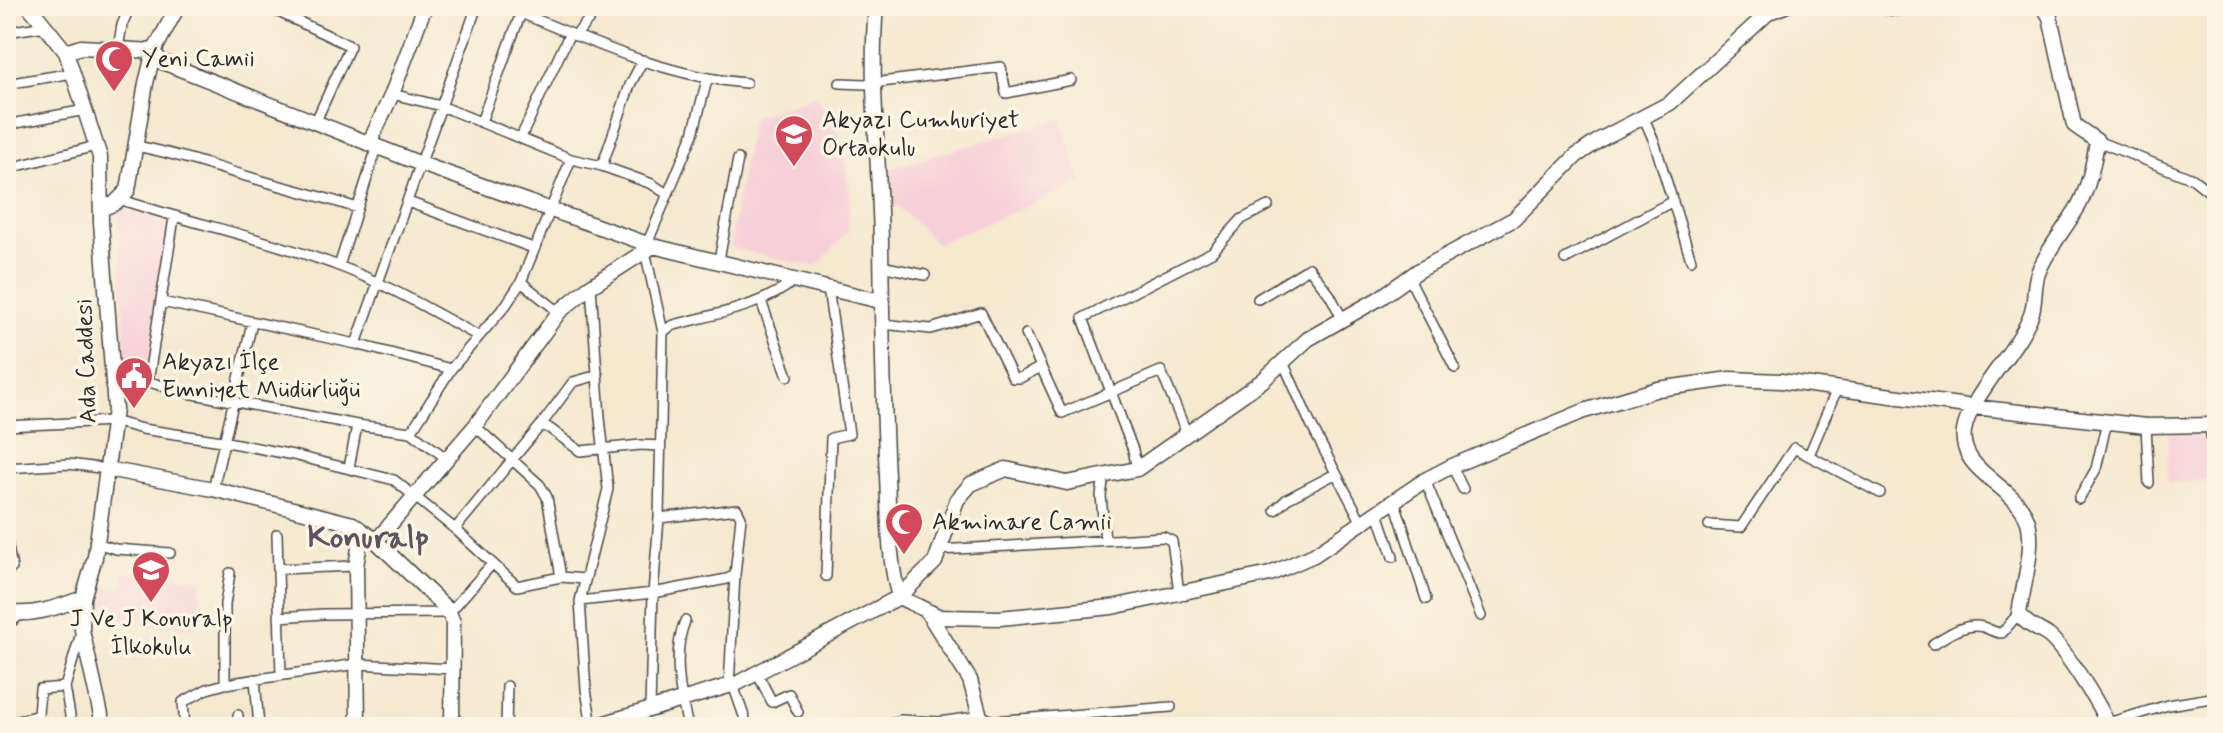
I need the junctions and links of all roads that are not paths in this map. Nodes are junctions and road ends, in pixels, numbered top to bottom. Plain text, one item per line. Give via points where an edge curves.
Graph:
1 (30, 6) edge
2 (130, 6) edge
3 (178, 6) edge
4 (266, 6) edge
5 (424, 6) edge
6 (477, 6) edge
7 (503, 6) edge
8 (595, 6) edge
9 (876, 6) edge
10 (1785, 6) edge
11 (1882, 6) edge
12 (1929, 6) edge
13 (2043, 6) edge
14 (521, 13) junction
15 (47, 26) junction
16 (6, 32) edge
17 (572, 36) junction
18 (118, 48) junction
19 (154, 51) junction
20 (66, 52) junction
21 (643, 60) junction
22 (73, 73) junction
23 (707, 80) junction
24 (1071, 80) dead end
25 (746, 83) dead end
26 (840, 83) dead end
27 (875, 83) junction
28 (6, 84) edge
29 (392, 94) junction
30 (441, 106) junction
31 (85, 110) junction
32 (1643, 116) junction
33 (481, 122) junction
34 (315, 123) junction
35 (6, 125) edge
36 (521, 137) junction
37 (2097, 141) junction
38 (96, 146) junction
39 (136, 146) junction
40 (373, 146) junction
41 (571, 159) junction
42 (738, 159) dead end
43 (421, 164) junction
44 (602, 166) junction
45 (6, 169) edge
46 (667, 194) junction
47 (2217, 198) edge
48 (119, 199) junction
49 (1673, 201) junction
50 (408, 202) junction
51 (1268, 206) dead end
52 (357, 208) junction
53 (101, 209) junction
54 (550, 211) junction
55 (174, 218) junction
56 (648, 247) junction
57 (533, 248) junction
58 (1565, 259) dead end
59 (719, 260) junction
60 (1691, 260) dead end
61 (339, 266) junction
62 (881, 266) junction
63 (925, 275) dead end
64 (1409, 278) junction
65 (796, 279) junction
66 (521, 282) junction
67 (377, 284) junction
68 (591, 286) junction
69 (828, 288) junction
70 (1258, 299) dead end
71 (761, 301) junction
72 (880, 301) junction
73 (162, 302) junction
74 (559, 312) junction
75 (1343, 320) junction
76 (252, 323) junction
77 (882, 324) junction
78 (663, 332) junction
79 (1026, 334) dead end
80 (478, 336) junction
81 (356, 344) junction
82 (1283, 362) junction
83 (1041, 367) junction
84 (1455, 368) dead end
85 (451, 369) junction
86 (112, 370) junction
87 (598, 375) junction
88 (788, 376) dead end
89 (148, 382) junction
90 (1837, 389) junction
91 (1111, 393) junction
92 (235, 400) junction
93 (1974, 407) junction
94 (113, 421) junction
95 (2107, 421) junction
96 (357, 425) junction
97 (541, 425) junction
98 (2213, 425) edge
99 (6, 426) edge
100 (475, 426) junction
101 (2146, 426) junction
102 (411, 432) junction
103 (1187, 434) junction
104 (222, 441) junction
105 (660, 446) junction
106 (604, 449) junction
107 (1809, 455) junction
108 (446, 458) junction
109 (510, 461) junction
110 (2217, 465) edge
111 (1452, 466) junction
112 (6, 468) edge
113 (349, 468) junction
114 (107, 469) junction
115 (1137, 469) junction
116 (1335, 474) junction
117 (1104, 476) junction
118 (1425, 480) junction
119 (2149, 483) dead end
120 (213, 489) junction
121 (1463, 489) dead end
122 (1880, 493) dead end
123 (415, 497) junction
124 (2079, 499) dead end
125 (1395, 502) junction
126 (1275, 510) dead end
127 (1378, 513) junction
128 (659, 518) junction
129 (1362, 523) junction
130 (1709, 525) dead end
131 (455, 529) junction
132 (362, 531) junction
133 (277, 534) dead end
134 (6, 537) edge
135 (1105, 540) junction
136 (376, 541) junction
137 (96, 543) junction
138 (939, 550) junction
139 (170, 553) dead end
140 (1393, 557) dead end
141 (492, 564) junction
142 (356, 566) junction
143 (12, 568) dead end
144 (278, 569) junction
145 (230, 573) dead end
146 (735, 575) junction
147 (826, 576) dead end
148 (561, 577) junction
149 (585, 579) junction
150 (1179, 592) junction
151 (653, 593) junction
152 (899, 597) junction
153 (83, 598) junction
154 (1426, 599) dead end
155 (580, 601) junction
156 (926, 610) junction
157 (13, 613) edge
158 (449, 613) junction
159 (2019, 613) junction
160 (356, 614) junction
161 (1481, 616) dead end
162 (279, 617) junction
163 (685, 621) dead end
164 (6, 626) edge
165 (82, 630) junction
166 (1933, 644) dead end
167 (357, 664) junction
168 (453, 669) junction
169 (757, 673) junction
170 (281, 675) junction
171 (255, 679) junction
172 (225, 684) junction
173 (507, 686) dead end
174 (731, 686) junction
175 (65, 687) junction
176 (2217, 697) edge
177 (681, 700) junction
178 (1171, 707) dead end
179 (650, 709) junction
180 (798, 712) dead end
181 (38, 715) junction
182 (238, 715) dead end
183 (745, 719) dead end
184 (982, 722) edge
185 (6, 725) edge
186 (2109, 725) edge
187 (37, 727) edge
188 (72, 727) edge
189 (101, 727) edge
190 (185, 727) edge
191 (238, 727) edge
192 (259, 727) edge
193 (358, 727) edge
194 (452, 727) edge
195 (506, 727) edge
196 (592, 727) edge
197 (688, 727) edge
198 (882, 727) edge

1 - 15 main road, Ada Caddesi
2 - 18 street
3 - 19 main road
4 - 34 street via 350,46
5 - 29 main road
6 - 30 street
7 - 14 street
8 - 17 street
9 - 27 main road
10 - 32 main road via 1769,12 1670,103
11 - 12 main road
13 - 37 main road via 2050,17 2074,125
14 - 17 street
14 - 33 street
15 - 16 street
15 - 20 main road, Ada Caddesi
17 - 21 street
17 - 36 street
18 - 19 main road
18 - 20 main road
19 - 34 main road via 160,61
19 - 39 main road
20 - 22 main road, Ada Caddesi
21 - 23 street
21 - 44 street
22 - 28 street
22 - 31 main road, Ada Caddesi
23 - 25 street
23 - 46 street via 693,134
24 - 27 street via 1006,93 1001,67
26 - 27 street
27 - 62 main road
29 - 30 street
29 - 40 main road
30 - 33 street
30 - 43 street
31 - 35 street
31 - 38 main road, Ada Caddesi
32 - 49 street
32 - 64 main road via 1576,156 1514,219
33 - 36 street
34 - 40 main road
36 - 41 street
37 - 47 street via 2193,179
37 - 93 main road via 2080,202 2039,271 2032,315
38 - 45 street
38 - 53 main road, Ada Caddesi
39 - 48 main road via 128,190
39 - 52 street via 174,152
40 - 43 main road
40 - 52 street
41 - 44 street
41 - 54 street
42 - 59 street
43 - 50 street
43 - 54 main road
44 - 46 street
46 - 56 street
48 - 53 main road
48 - 55 street
49 - 58 street
49 - 60 street
50 - 57 street
50 - 67 street
51 - 91 street via 1242,219 1212,252 1083,318
52 - 61 street
53 - 86 main road, Ada Caddesi
54 - 56 main road
54 - 57 street
55 - 61 street
55 - 73 street
56 - 59 main road
56 - 68 main road
56 - 78 street
57 - 66 street
59 - 65 main road
61 - 67 street
62 - 63 street
62 - 72 main road
64 - 75 main road
64 - 84 street
65 - 69 main road
65 - 71 street
66 - 74 street
66 - 80 street
67 - 80 street
67 - 81 street
68 - 74 main road
68 - 87 street
69 - 72 main road
69 - 147 street via 849,434 831,438
70 - 75 street via 1309,268
71 - 78 street
71 - 88 street
72 - 77 main road
73 - 76 street
73 - 89 street
74 - 100 main road
75 - 82 main road via 1308,339
76 - 81 street
76 - 92 street
77 - 83 street via 931,329 981,313 1013,378
77 - 152 main road via 892,570
78 - 105 street
79 - 83 street
80 - 85 street
81 - 85 street
82 - 103 main road
82 - 116 street
83 - 91 street via 1062,413
85 - 102 street
86 - 89 street
86 - 94 main road, Ada Caddesi
87 - 97 street via 573,382
87 - 106 street
89 - 92 street
90 - 93 main road
90 - 107 street
90 - 111 main road via 1730,379 1658,389 1584,411
91 - 103 street via 1161,371
91 - 115 street
92 - 96 street
92 - 104 street
93 - 95 main road
93 - 159 main road via 1964,435 1967,456 2010,495 2029,525
94 - 99 street
94 - 104 street
94 - 114 main road, Ada Caddesi
95 - 101 main road
95 - 124 street via 2096,469
96 - 102 street
96 - 113 street
97 - 106 street via 580,451
97 - 109 street
98 - 101 main road
98 - 110 street
100 - 108 main road
100 - 109 street
101 - 119 street
102 - 108 street
103 - 115 main road
104 - 113 street
104 - 120 street
105 - 106 street
105 - 128 street
106 - 149 street via 608,489
107 - 122 street
107 - 130 street via 1794,448 1741,527
108 - 123 main road
109 - 131 street
109 - 148 street via 547,497
111 - 118 main road
111 - 121 street
112 - 114 street via 69,464
113 - 123 street via 394,480
114 - 120 main road
114 - 137 main road, Ada Caddesi
115 - 117 main road
116 - 126 street
116 - 129 street
117 - 135 street
117 - 138 main road via 1067,483 1006,469 971,484 957,500
118 - 125 main road
118 - 161 street
120 - 132 main road via 353,524
123 - 131 street
123 - 136 main road
125 - 127 main road
125 - 154 street
127 - 129 main road
127 - 140 street
128 - 146 street via 737,509 741,517
128 - 151 street
129 - 150 main road via 1314,555 1270,574
131 - 141 street
132 - 136 main road
132 - 142 main road
133 - 144 street
134 - 143 street
135 - 138 street
135 - 150 street via 1172,541
136 - 158 main road
137 - 139 street
137 - 153 main road, Ada Caddesi
138 - 152 main road via 935,562
141 - 148 street via 517,586
141 - 158 street
142 - 144 street
142 - 160 main road
144 - 162 street
145 - 172 street
146 - 151 street
146 - 174 street
148 - 149 street
149 - 155 street
150 - 156 main road via 1112,607 1000,618 940,617
151 - 155 street
151 - 179 street
152 - 156 main road
152 - 169 main road
153 - 157 main road via 49,610
153 - 165 main road, Ada Caddesi
155 - 196 street
156 - 184 main road via 970,680
157 - 164 street
158 - 160 street
158 - 168 main road
159 - 166 street via 2002,633 1969,626
159 - 186 main road via 2056,644
160 - 162 street
160 - 167 main road
162 - 170 street
163 - 177 street via 678,649
165 - 175 street
165 - 189 main road, Ada Caddesi
167 - 168 street
167 - 170 street
167 - 193 main road
168 - 194 main road
169 - 174 main road
169 - 180 street via 772,702 789,694
170 - 171 street
171 - 172 street
171 - 192 street
172 - 190 street via 183,702
173 - 195 street
174 - 177 main road
174 - 183 street
175 - 181 street via 40,689
175 - 188 street
176 - 186 street via 2168,705
177 - 179 main road
177 - 197 street
178 - 184 street
179 - 196 main road
181 - 185 street
181 - 187 street
182 - 191 street
184 - 198 street via 900,720

